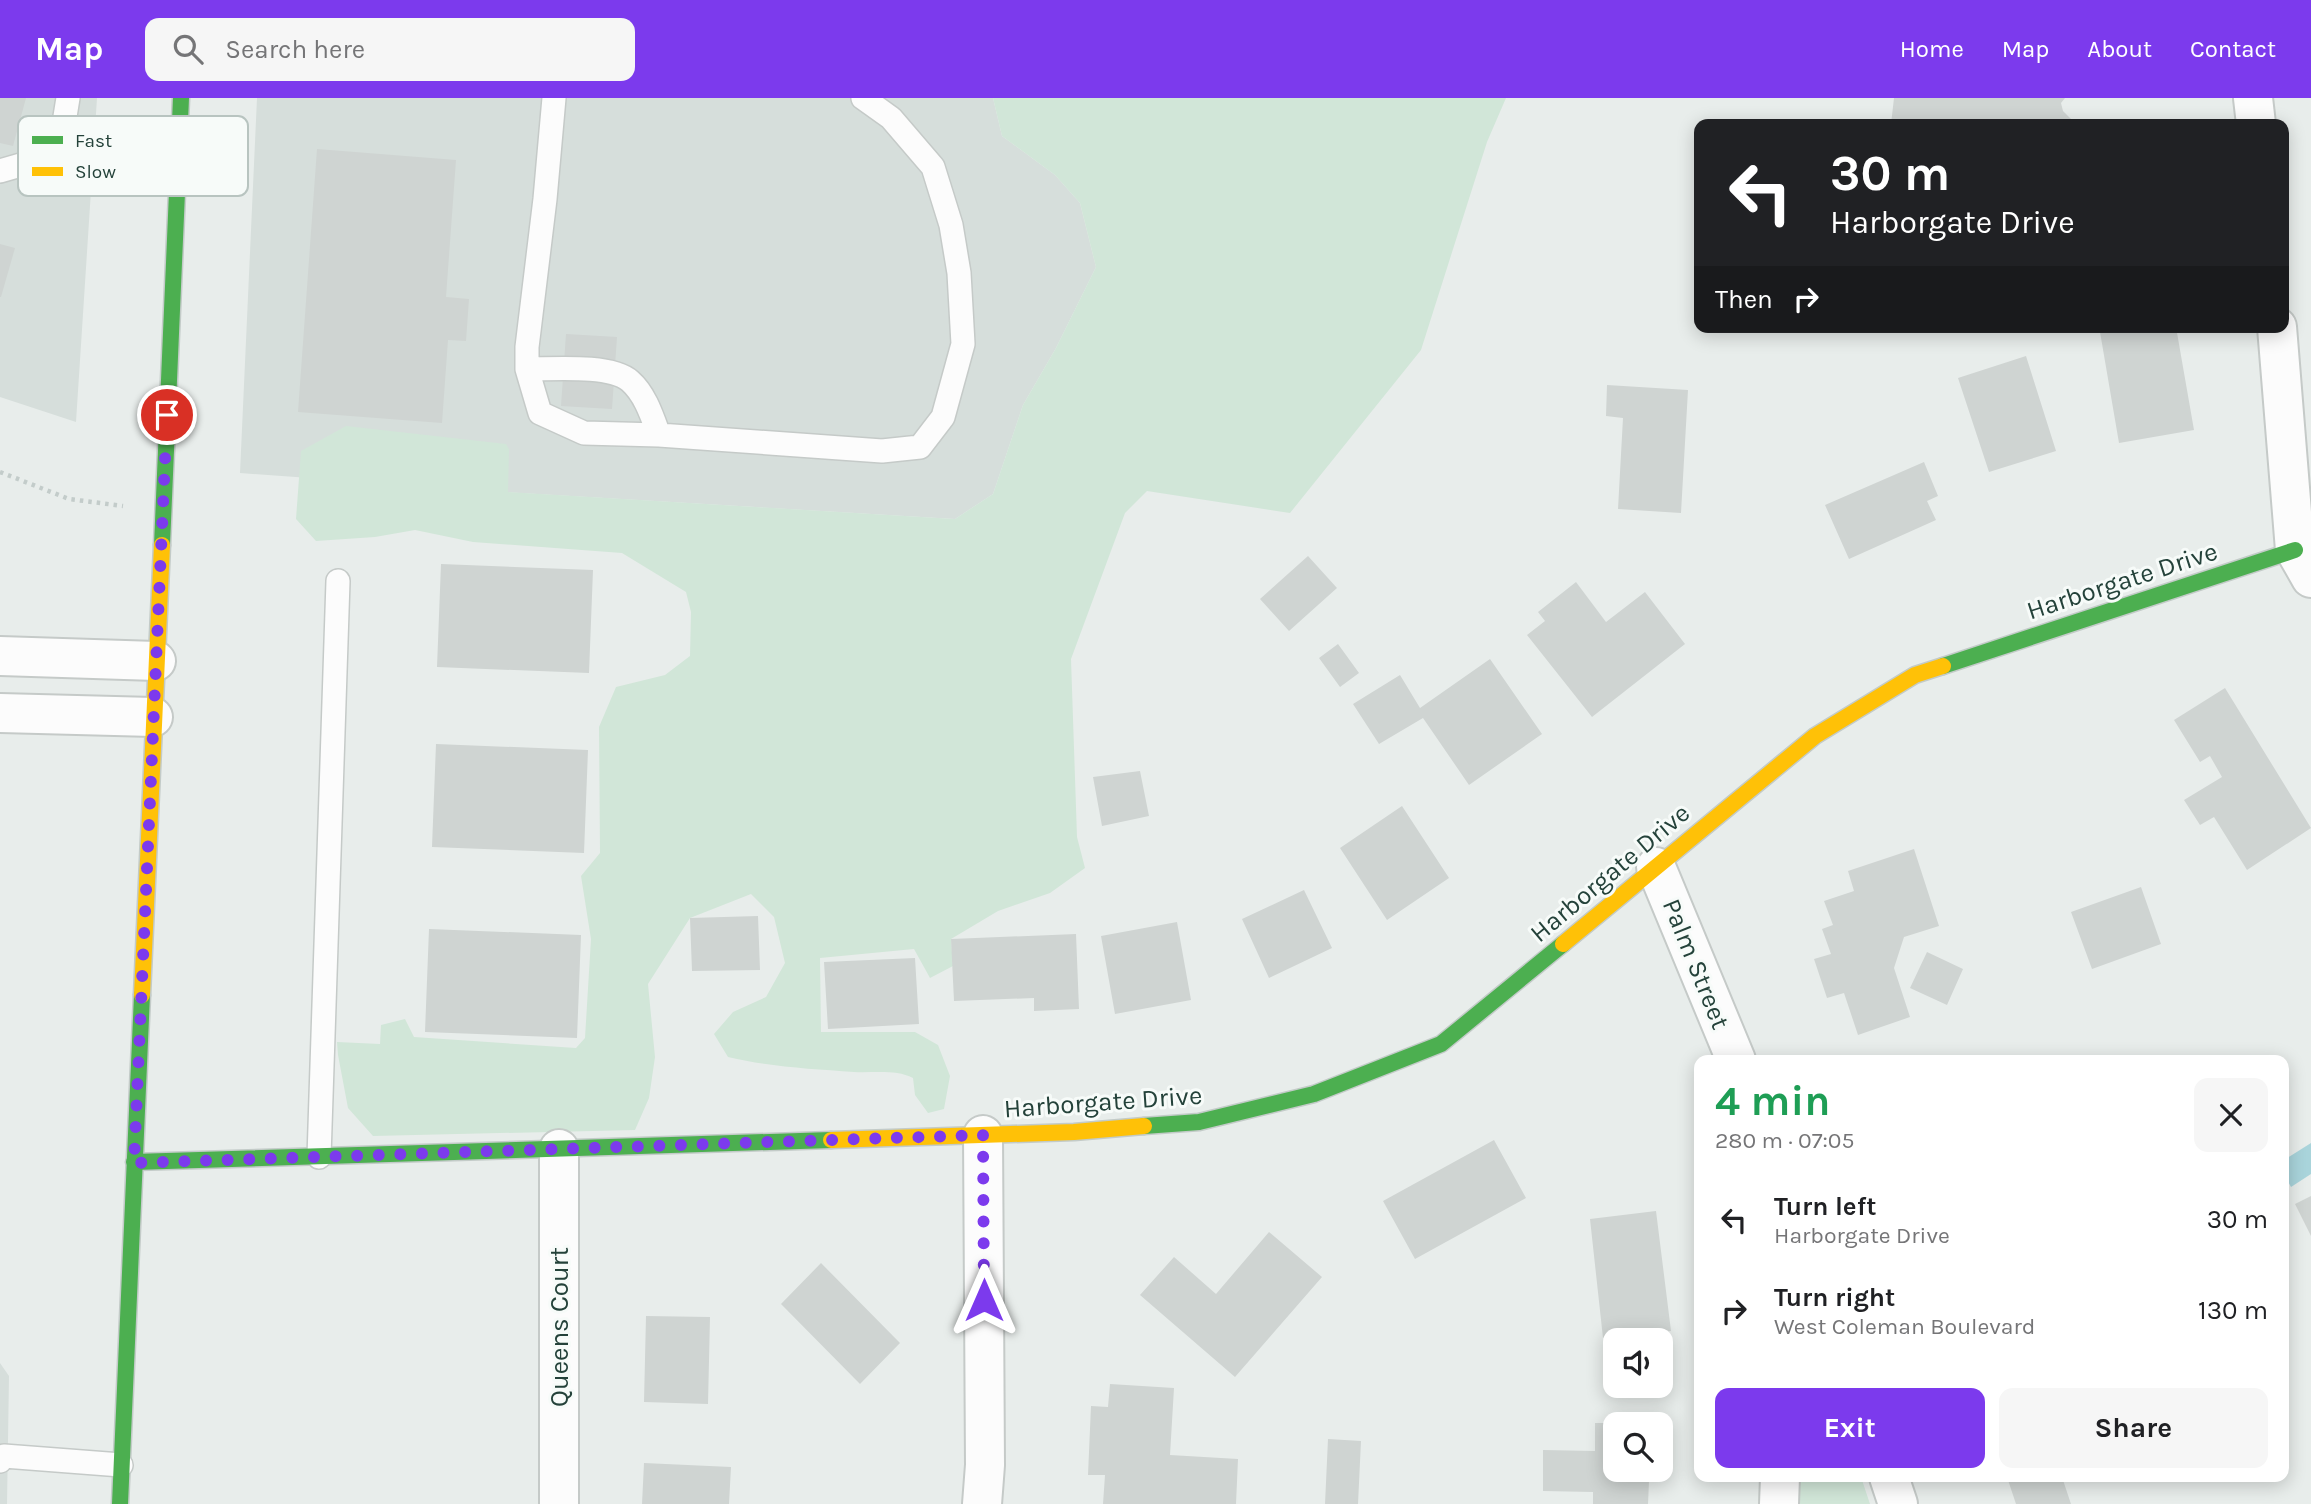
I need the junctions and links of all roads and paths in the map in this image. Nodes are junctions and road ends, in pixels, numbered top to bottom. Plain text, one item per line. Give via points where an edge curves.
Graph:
1 (68, 98) edge
2 (181, 98) edge
3 (554, 98) edge
4 (863, 98) edge
5 (2253, 98) edge
6 (65, 116) edge
7 (180, 116) edge
8 (2255, 119) edge
9 (18, 166) edge
10 (0, 171) edge
11 (177, 196) edge
12 (2278, 333) edge
13 (527, 369) junction
14 (659, 435) junction
15 (0, 472) edge
16 (162, 512) junction
17 (2303, 564) edge
18 (338, 581) dead end
19 (0, 656) edge
20 (156, 661) junction
21 (0, 713) edge
22 (153, 717) junction
23 (1656, 867) junction
24 (1734, 1055) edge
25 (983, 1135) junction
26 (559, 1149) junction
27 (319, 1157) junction
28 (134, 1163) junction
29 (0, 1461) edge
30 (121, 1465) junction
31 (1780, 1482) edge
32 (1891, 1482) edge
33 (120, 1504) edge
34 (559, 1504) edge
35 (982, 1504) edge
36 (1779, 1504) edge
37 (1898, 1504) edge

1 - 6 lane
2 - 7 street
3 - 13 lane
4 - 14 lane via 891,118 933,167 951,225 963,344 943,418 920,447 882,452
5 - 8 street
9 - 10 lane
11 - 16 street
12 - 17 street
13 - 14 lane via 618,374 631,381 649,407
13 - 14 lane via 540,413 584,433
15 - 16 path via 69,499
16 - 20 street
17 - 23 street, Harborgate Drive via 1915,675 1815,736
18 - 27 lane
19 - 20 street
20 - 22 street
21 - 22 street
22 - 28 street
23 - 24 street, Palm Street
23 - 25 street, Harborgate Drive via 1441,1044 1314,1094 1199,1122
25 - 26 street, Harborgate Drive
25 - 35 street
26 - 27 street, Harborgate Drive
26 - 34 street, Queens Court
27 - 28 street, Harborgate Drive
28 - 30 street
29 - 30 lane via 4,1456
30 - 33 street
31 - 36 street
32 - 37 street

